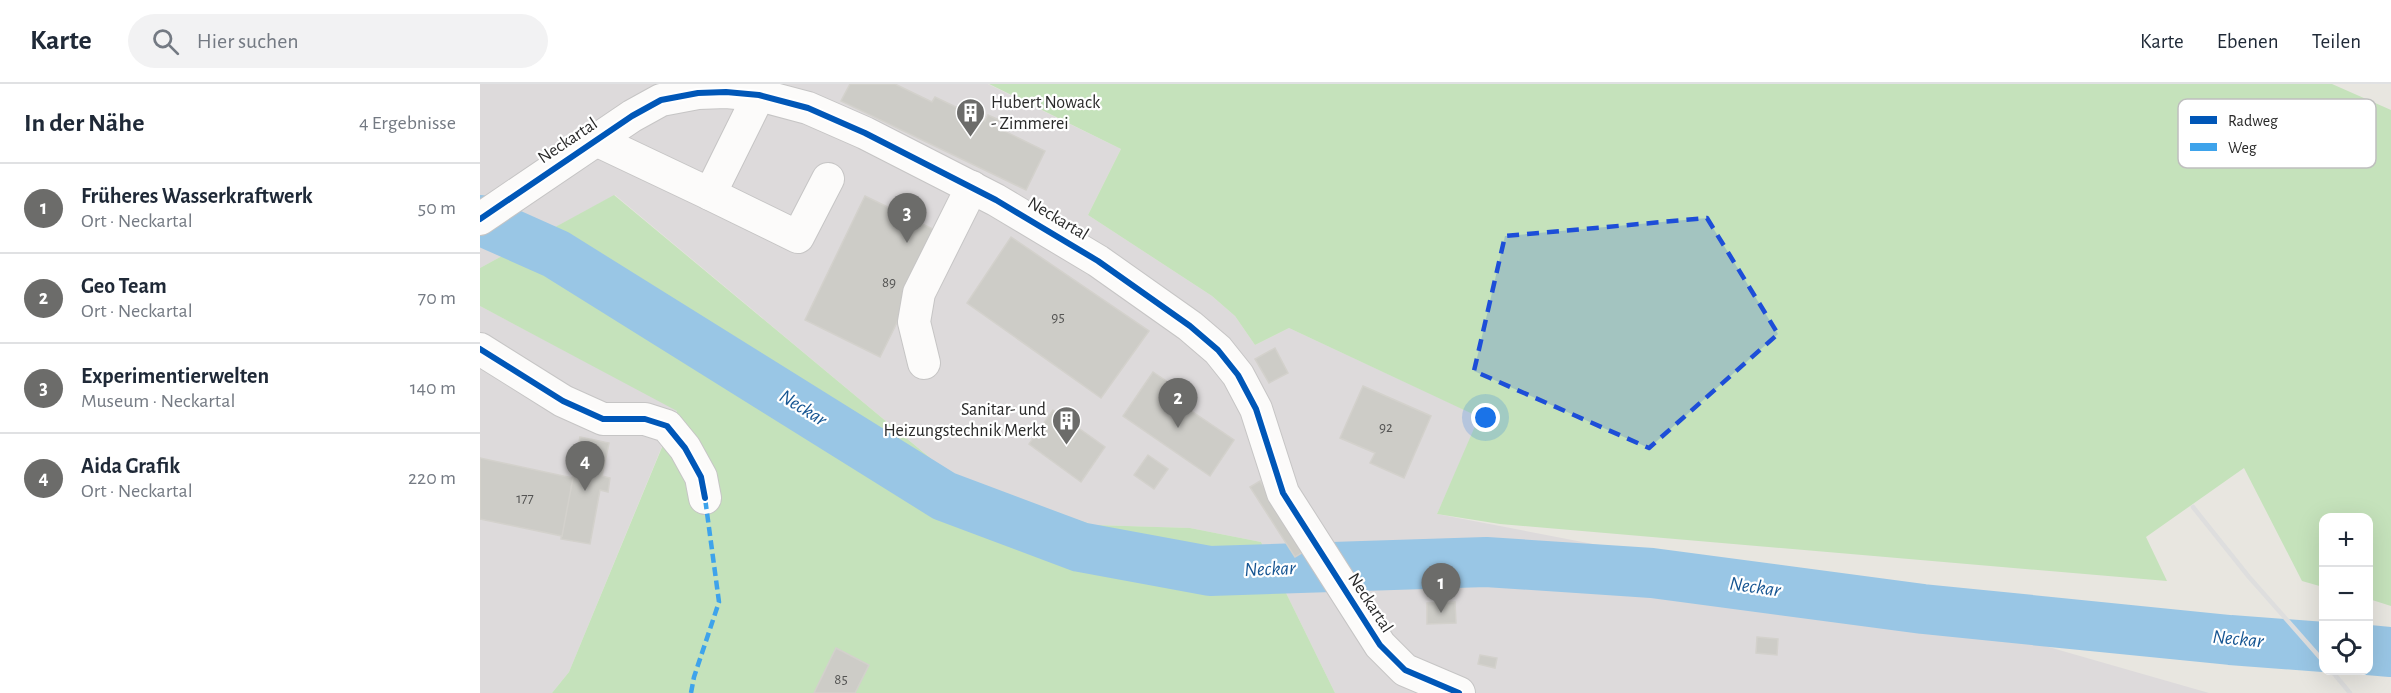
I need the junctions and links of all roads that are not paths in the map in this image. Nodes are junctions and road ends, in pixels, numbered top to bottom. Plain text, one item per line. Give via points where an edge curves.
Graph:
1 (649, 92) edge
2 (759, 95) junction
3 (596, 140) junction
4 (828, 179) dead end
5 (972, 188) junction
6 (710, 194) junction
7 (480, 219) edge
8 (480, 349) edge
9 (924, 363) dead end
10 (705, 498) dead end
11 (1459, 693) edge

1 - 2 street, Neckartal
1 - 3 street, Neckartal via 632,116
2 - 5 street, Neckartal via 808,108
2 - 6 street
3 - 6 street
3 - 7 street, Neckartal
4 - 6 street via 798,237
5 - 9 street via 920,293 915,322
5 - 11 street, Neckartal via 1098,261 1218,350 1238,375 1256,409 1283,493 1380,645 1405,670
8 - 10 street via 563,401 603,419 645,419 667,426 701,477

